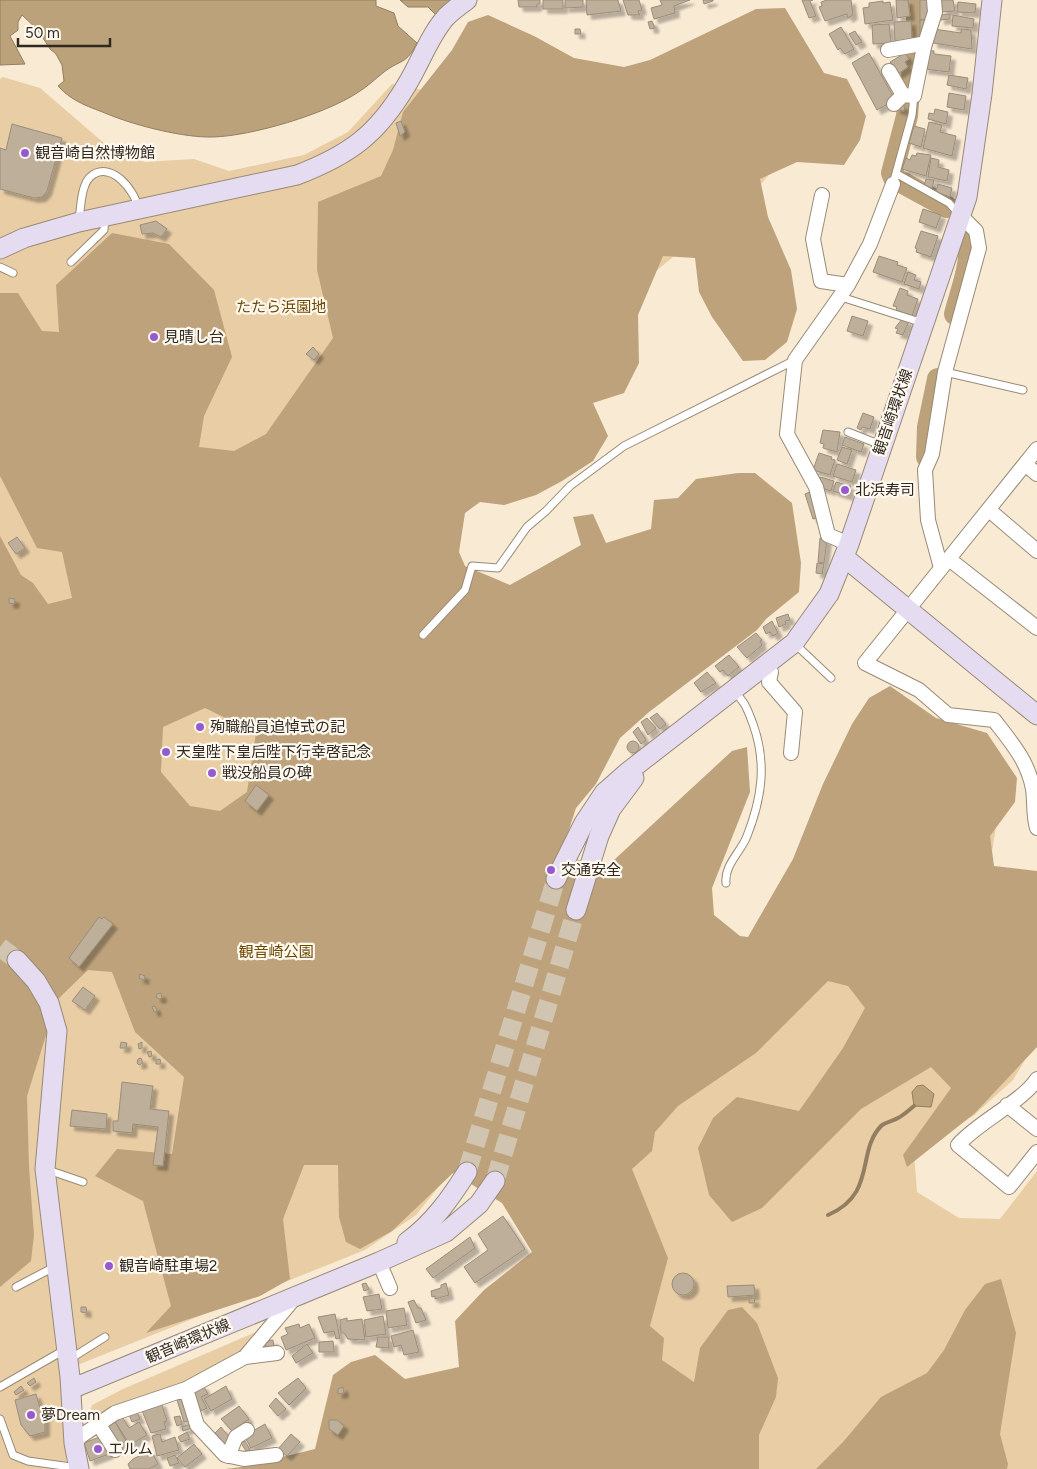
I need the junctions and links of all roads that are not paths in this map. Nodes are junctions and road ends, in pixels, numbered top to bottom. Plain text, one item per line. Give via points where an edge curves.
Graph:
1 (467, 0) edge
2 (934, 0) edge
3 (992, 0) edge
4 (919, 46) junction
5 (888, 50) dead end
6 (889, 71) dead end
7 (904, 98) junction
8 (895, 179) junction
9 (822, 195) dead end
10 (139, 210) junction
11 (961, 216) junction
12 (104, 217) junction
13 (79, 222) junction
14 (0, 249) edge
15 (71, 262) dead end
16 (0, 267) edge
17 (13, 273) dead end
18 (843, 290) junction
19 (923, 323) junction
20 (795, 360) junction
21 (945, 372) junction
22 (1023, 390) dead end
23 (848, 432) dead end
24 (882, 445) junction
25 (1037, 449) edge
26 (1025, 464) junction
27 (1037, 474) edge
28 (989, 510) junction
29 (847, 550) junction
30 (1037, 551) edge
31 (945, 564) junction
32 (908, 609) junction
33 (1037, 628) edge
34 (424, 635) dead end
35 (794, 643) junction
36 (766, 666) junction
37 (832, 678) dead end
38 (734, 691) junction
39 (1037, 715) edge
40 (659, 749) junction
41 (791, 753) dead end
42 (1037, 828) edge
43 (556, 879) tunnel mouth
44 (726, 883) dead end
45 (576, 910) tunnel mouth
46 (17, 960) tunnel mouth
47 (1037, 1079) edge
48 (1007, 1106) junction
49 (1037, 1129) edge
50 (1037, 1152) edge
51 (45, 1169) junction
52 (467, 1172) tunnel mouth
53 (495, 1180) tunnel mouth
54 (83, 1182) dead end
55 (379, 1262) junction
56 (56, 1266) junction
57 (16, 1287) dead end
58 (390, 1288) dead end
59 (297, 1295) junction
60 (105, 1337) dead end
61 (277, 1353) dead end
62 (67, 1355) junction
63 (245, 1357) junction
64 (0, 1387) edge
65 (186, 1389) junction
66 (71, 1390) junction
67 (0, 1419) edge
68 (99, 1425) junction
69 (247, 1430) dead end
70 (74, 1443) junction
71 (230, 1444) junction
72 (115, 1450) dead end
73 (276, 1455) dead end
74 (79, 1469) edge

1 - 10 main road via 446,17 406,87 382,121 350,151 296,175
2 - 4 street via 935,12
3 - 11 main road, 観音崎環状線 via 970,176
4 - 5 street
4 - 7 street
6 - 7 street
7 - 8 lane
8 - 11 lane via 949,203
8 - 18 street via 870,244
9 - 18 street via 813,239 821,281
10 - 12 main road
10 - 13 lane via 131,190 122,180 111,173 100,173 91,177 86,185
11 - 19 main road, 観音崎環状線
11 - 21 street via 976,231 979,248
12 - 13 main road
12 - 15 lane via 104,230
13 - 14 main road via 24,238
16 - 17 lane
18 - 19 lane
18 - 20 street
19 - 24 main road, 観音崎環状線
20 - 29 street via 787,434 816,487 828,535
20 - 34 lane via 624,446 592,468 527,527 498,568 472,566 465,590
21 - 22 lane
21 - 31 street via 932,454 925,470 928,520
23 - 24 lane
24 - 29 main road, 観音崎環状線
25 - 26 street
26 - 27 street
26 - 28 street
28 - 30 street
28 - 31 street
29 - 32 main road
29 - 35 main road, 観音崎環状線 via 828,594
31 - 32 street
31 - 33 street
32 - 39 main road
32 - 42 street via 865,663 919,690 948,715 994,720 1024,759 1031,779 1032,811
35 - 36 main road, 観音崎環状線
35 - 37 lane
36 - 38 main road, 観音崎環状線
36 - 41 street via 772,672 769,682 795,712
38 - 40 main road, 観音崎環状線
38 - 44 lane via 744,700 760,745 761,791 747,836 725,873
40 - 43 main road, 観音崎環状線 via 604,793 584,823
40 - 45 main road, 観音崎環状線 via 611,809
46 - 51 main road via 36,981 49,1003 57,1031
47 - 48 street
48 - 49 street
48 - 50 street via 970,1131 958,1145 1009,1186
51 - 54 lane
51 - 56 main road
52 - 55 main road, 観音崎環状線 via 448,1203 432,1221
53 - 55 main road, 観音崎環状線 via 479,1204 446,1232
55 - 58 street
55 - 59 main road, 観音崎環状線
56 - 57 lane
56 - 62 main road
59 - 63 street
59 - 66 main road, 観音崎環状線
60 - 62 lane
61 - 63 street
62 - 64 lane
62 - 66 main road
63 - 65 street
65 - 68 street via 115,1413
65 - 71 street via 197,1425
66 - 70 main road
67 - 74 lane via 13,1455 28,1461
68 - 70 street
68 - 72 street
69 - 71 street
70 - 74 main road
71 - 73 street via 244,1459

